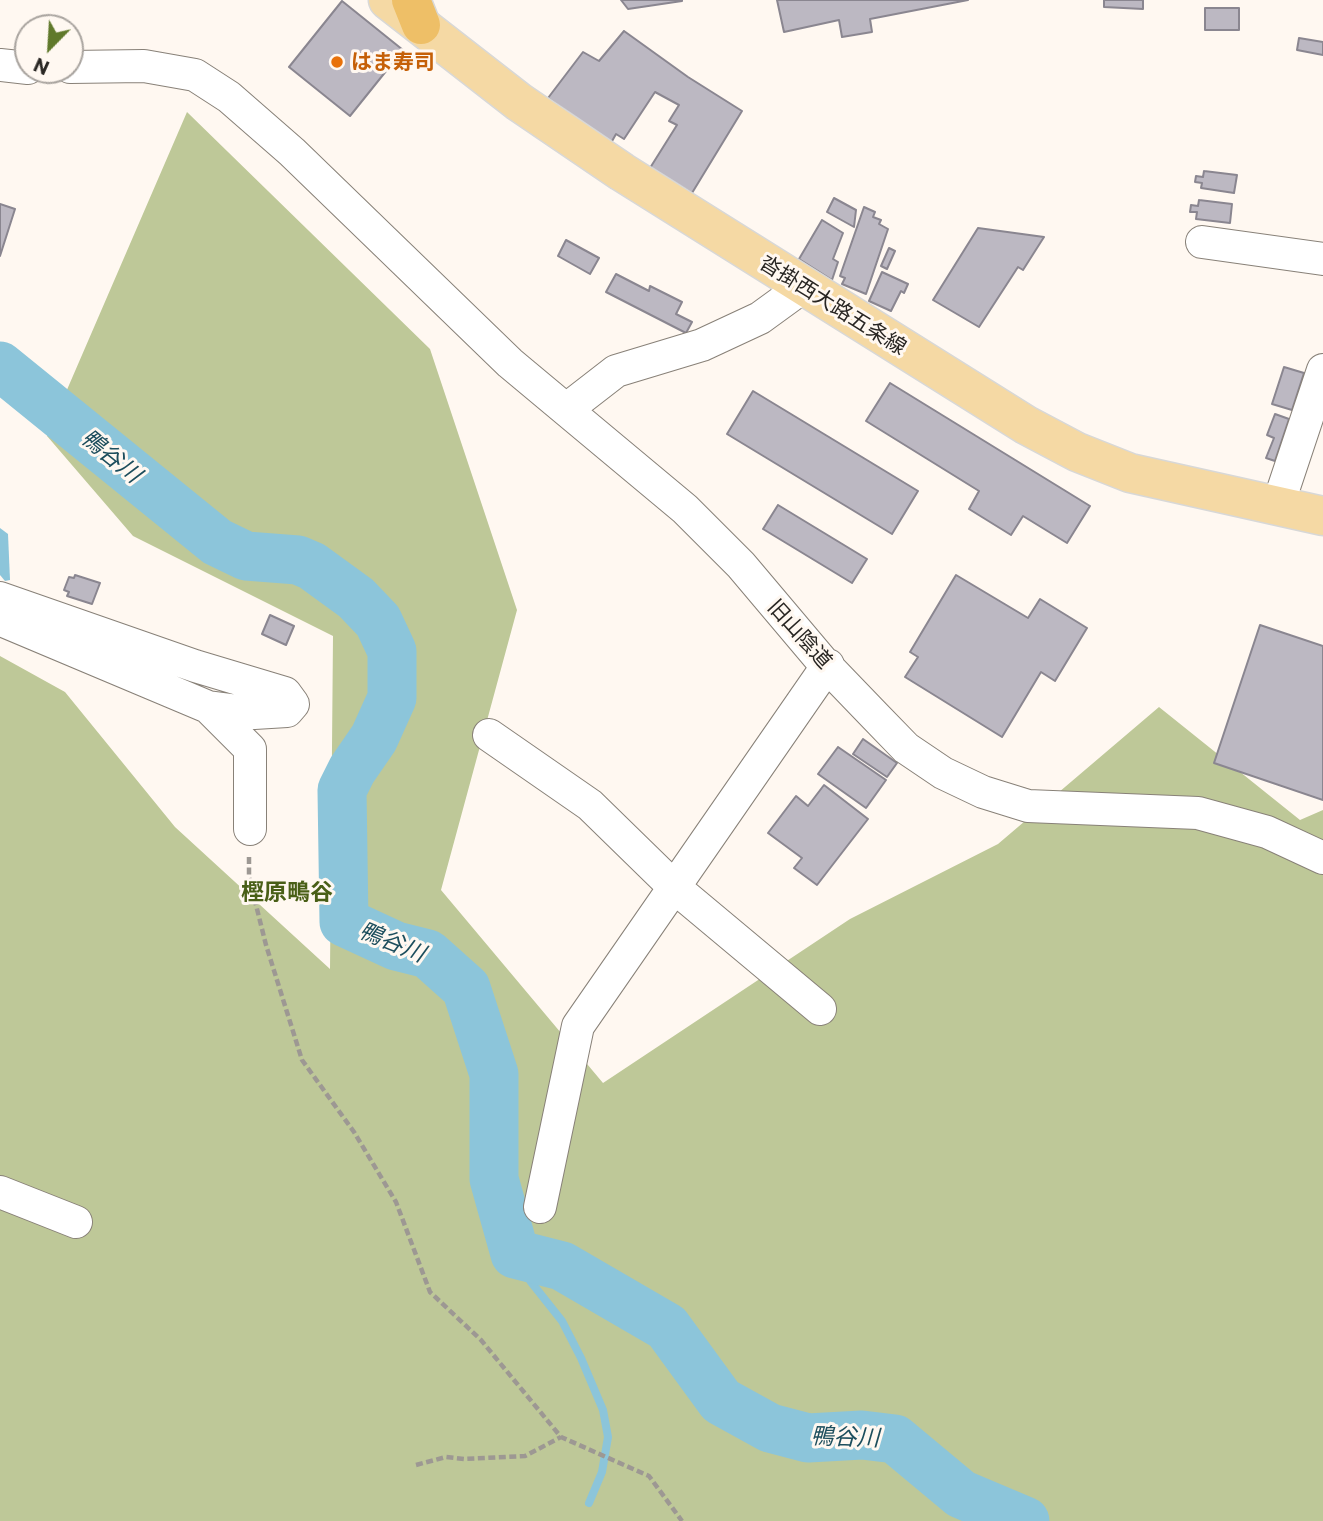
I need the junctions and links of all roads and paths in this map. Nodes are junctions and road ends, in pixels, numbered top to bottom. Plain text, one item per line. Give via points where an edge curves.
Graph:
1 (388, 0) edge
2 (416, 13) edge
3 (84, 68) edge
4 (1202, 242) dead end
5 (1323, 259) edge
6 (804, 286) junction
7 (1323, 370) edge
8 (566, 409) junction
9 (1278, 505) junction
10 (1323, 516) edge
11 (0, 598) edge
12 (0, 619) edge
13 (828, 665) junction
14 (208, 707) junction
15 (489, 735) dead end
16 (250, 829) joint
17 (1323, 858) edge
18 (674, 887) junction
19 (820, 1009) dead end
20 (0, 1192) edge
21 (540, 1207) dead end
22 (76, 1222) dead end
23 (561, 1437) junction
24 (416, 1465) dead end
25 (682, 1521) edge

1 - 2 main road, 沓掛西大路五条線
2 - 6 main road, 沓掛西大路五条線 via 519,102
3 - 8 street, 旧山陰道 via 144,66 195,75 229,97 510,363
4 - 5 street
6 - 8 street via 760,318 702,345 616,371
6 - 9 main road, 沓掛西大路五条線 via 1077,452 1130,473
7 - 9 street
8 - 13 street, 旧山陰道 via 685,509
9 - 10 main road, 沓掛西大路五条線
11 - 14 street via 285,693 293,704 287,711 267,713
12 - 14 street
13 - 17 street, 旧山陰道 via 906,748 983,792 1028,806 1198,813 1267,832
13 - 18 street
14 - 16 street via 250,749
15 - 18 street via 590,805
16 - 23 path via 249,877 302,1060 354,1132 396,1202 430,1292 481,1340
18 - 19 street
18 - 21 street via 579,1026
20 - 22 street
23 - 24 path via 524,1456 446,1457
23 - 25 path via 649,1476

